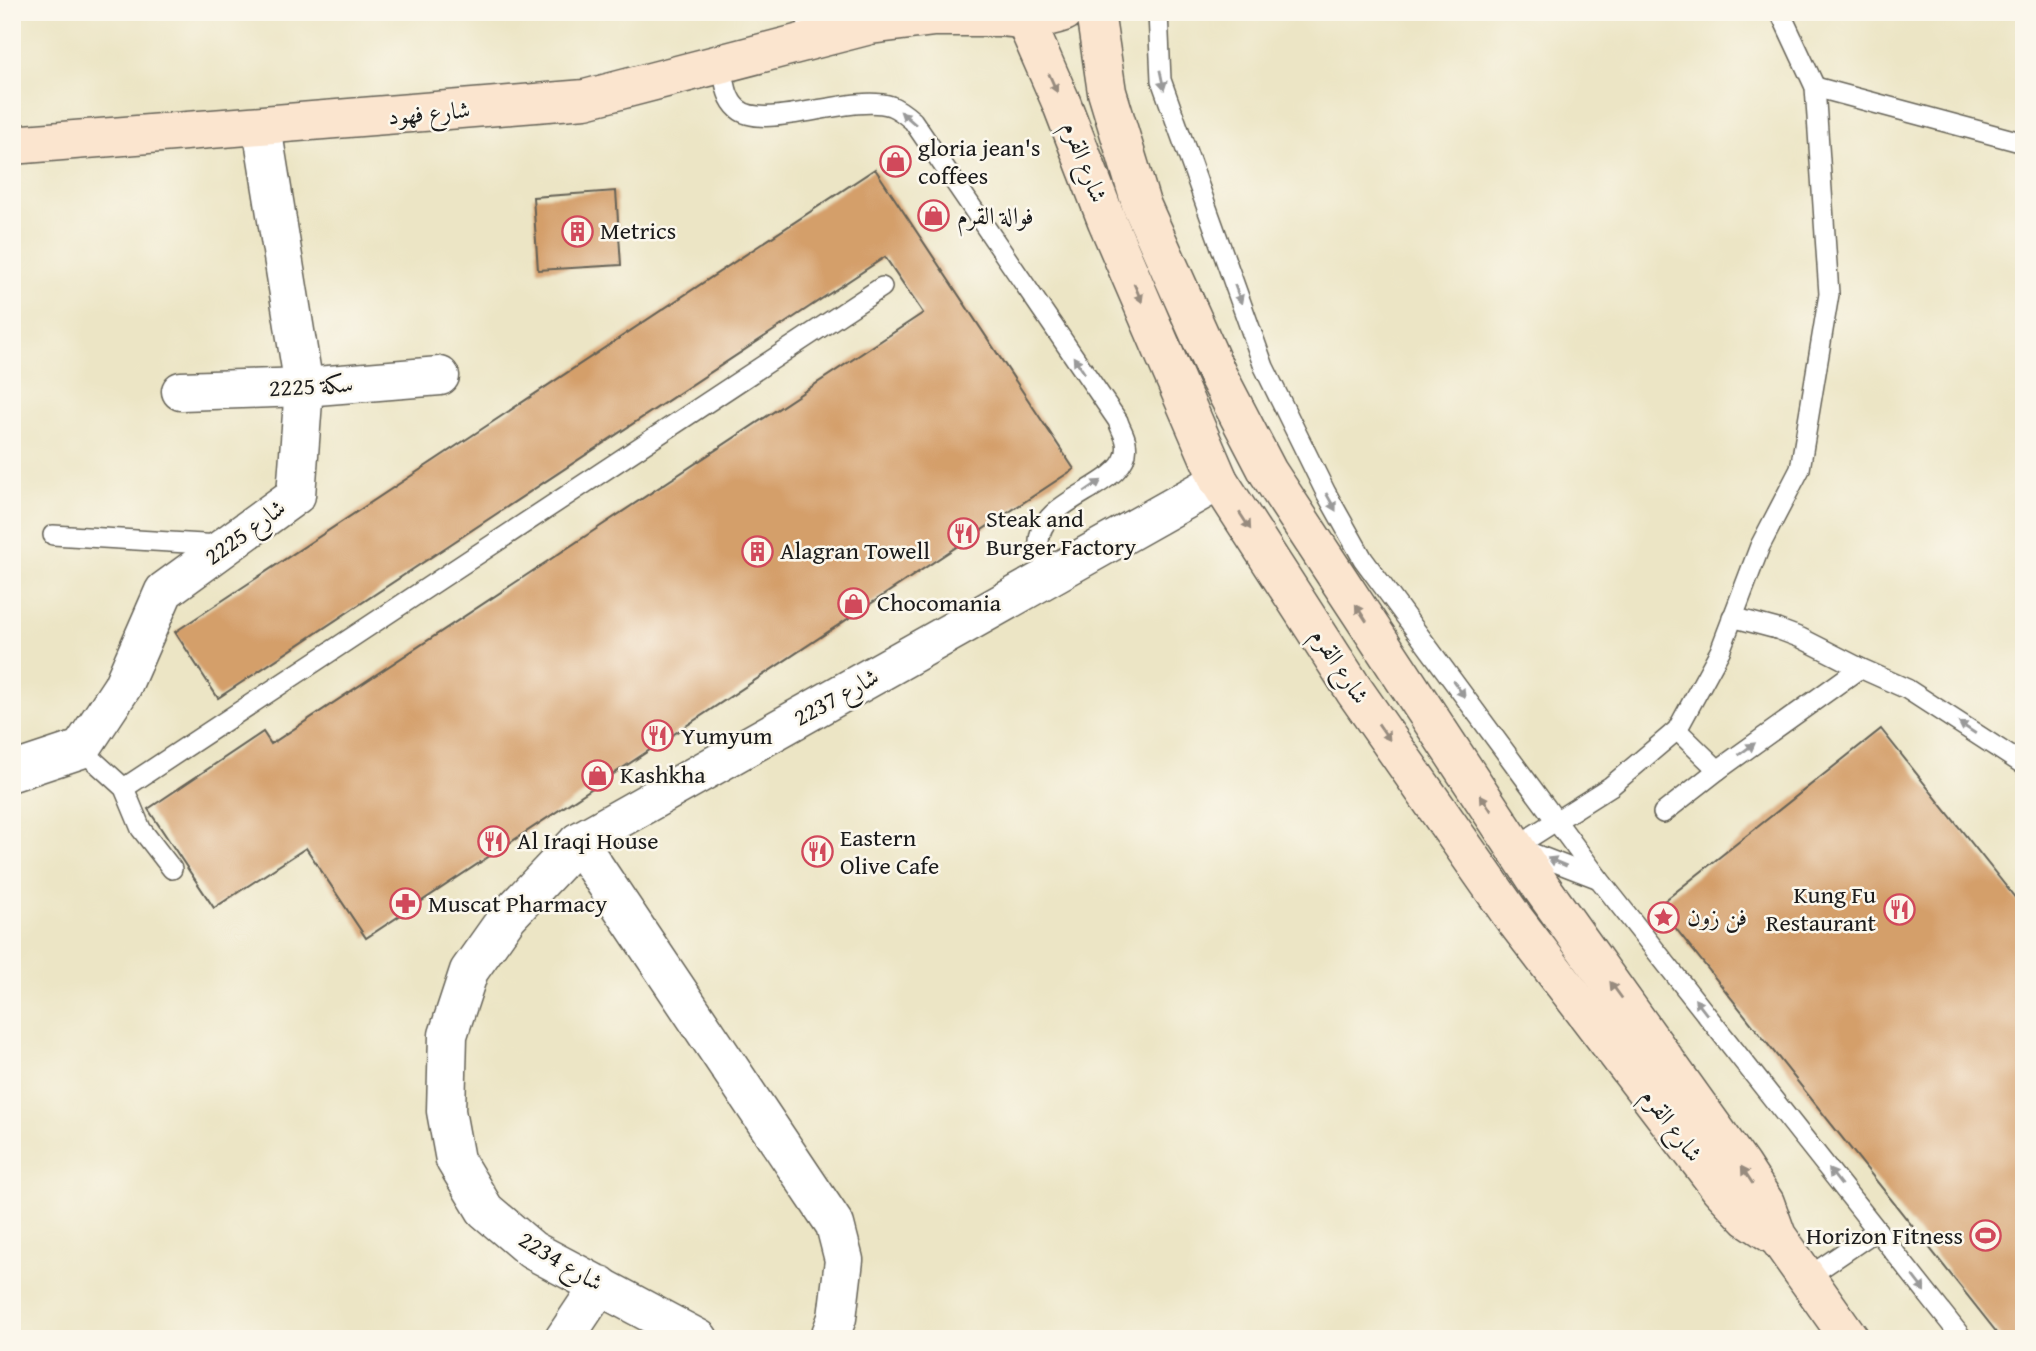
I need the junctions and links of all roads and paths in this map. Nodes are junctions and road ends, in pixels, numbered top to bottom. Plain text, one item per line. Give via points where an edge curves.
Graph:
1 (1064, 12) edge
2 (1094, 12) edge
3 (1158, 12) edge
4 (1780, 12) edge
5 (1005, 16) edge
6 (834, 23) edge
7 (722, 64) junction
8 (1815, 87) junction
9 (262, 127) junction
10 (2024, 144) edge
11 (12, 145) edge
12 (883, 287) dead end
13 (440, 376) dead end
14 (304, 387) junction
15 (181, 391) dead end
16 (1219, 481) junction
17 (53, 535) dead end
18 (225, 545) junction
19 (1052, 575) junction
20 (1732, 617) junction
21 (1860, 668) junction
22 (1677, 730) junction
23 (81, 748) junction
24 (2024, 765) edge
25 (1718, 771) junction
26 (12, 772) edge
27 (124, 788) junction
28 (1663, 813) dead end
29 (1556, 821) junction
30 (578, 842) junction
31 (1515, 847) junction
32 (172, 869) dead end
33 (1599, 879) junction
34 (446, 1111) joint
35 (1877, 1230) junction
36 (1777, 1236) junction
37 (1808, 1277) junction
38 (600, 1285) junction
39 (564, 1339) edge
40 (699, 1339) edge
41 (829, 1339) edge
42 (1850, 1339) edge
43 (1963, 1339) edge

1 - 5 main road, شارع فهود via 1049,18
31 -> 2 main road, شارع القرم via 1268,472 1218,376 1141,204 1107,92
3 -> 29 lane via 1161,80 1264,367 1363,559
4 - 8 lane
5 - 6 main road, شارع فهود
5 -> 16 main road, شارع القرم via 1061,102
6 - 7 main road, شارع فهود
7 - 9 main road, شارع فهود via 585,99
19 -> 7 lane via 1040,553 1042,526 1050,515 1115,471 1124,458 1126,443 1118,421 913,121 893,107 870,102 765,116 746,114 731,100
8 - 10 lane
8 - 20 lane via 1829,294 1800,469 1760,546
9 - 11 main road, شارع فهود
9 - 14 street, شارع 2225
12 - 27 lane
13 - 14 street, سكة 2225
14 - 15 street, سكة 2225
14 - 18 street, شارع 2225 via 296,495
16 - 19 street, 2237 شارع
16 -> 36 main road, شارع القرم via 1354,690 1512,916 1720,1188 1748,1218
17 - 18 lane
18 - 23 street, شارع 2225 via 163,591 122,687
19 - 30 street, 2237 شارع
20 - 21 lane via 1801,638
20 - 22 lane via 1720,651
24 -> 21 lane via 1907,689
25 -> 21 lane
22 - 25 lane
22 - 29 lane via 1611,786
23 - 26 street
23 - 27 lane
25 - 28 lane
27 - 32 lane via 141,829
29 - 31 lane
29 - 33 lane
30 - 34 street, 2237 شارع via 508,916 468,971 448,1035
30 - 41 street via 835,1225 844,1261 837,1318
33 -> 31 lane
36 -> 31 main road, شارع القرم via 1765,1203 1741,1166
35 -> 33 lane
34 - 38 street, 2234 شارع via 455,1160 485,1210 532,1250
35 - 37 lane
35 -> 43 lane
36 - 37 main road, شارع القرم
37 - 42 main road, شارع القرم
38 - 39 street
38 - 40 street, 2234 شارع

